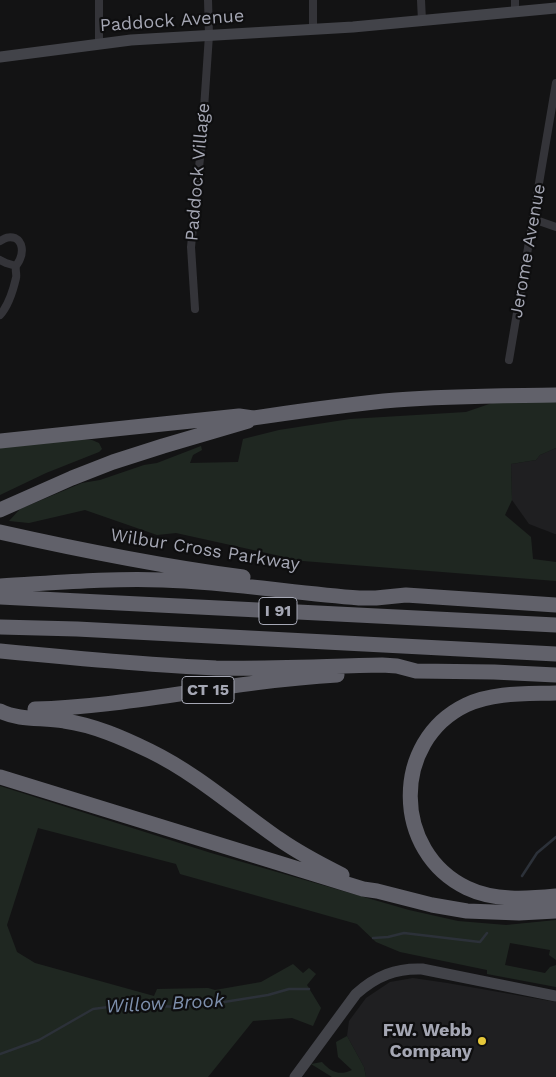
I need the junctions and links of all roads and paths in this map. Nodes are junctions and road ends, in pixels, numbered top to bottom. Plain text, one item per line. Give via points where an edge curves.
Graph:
1 (99, 0) edge
2 (208, 0) edge
3 (312, 0) edge
4 (421, 0) edge
5 (515, 0) edge
6 (556, 8) edge
7 (515, 12) junction
8 (422, 21) junction
9 (313, 29) junction
10 (209, 36) junction
11 (99, 43) junction
12 (0, 57) edge
13 (556, 83) edge
14 (533, 219) junction
15 (556, 227) edge
16 (0, 241) edge
17 (0, 260) edge
18 (16, 266) junction
19 (195, 309) dead end
20 (0, 315) edge
21 (509, 360) dead end
22 (556, 396) edge
23 (253, 418) junction
24 (0, 441) edge
25 (4, 508) edge
26 (0, 532) edge
27 (0, 586) edge
28 (406, 595) junction
29 (0, 597) edge
30 (556, 605) edge
31 (556, 625) edge
32 (0, 628) edge
33 (0, 651) edge
34 (556, 654) edge
35 (416, 671) junction
36 (556, 675) edge
37 (556, 693) edge
38 (0, 710) edge
39 (0, 777) edge
40 (377, 891) junction
41 (556, 896) edge
42 (556, 911) edge
43 (556, 996) edge
44 (295, 1077) edge

1 - 11 street
2 - 10 street, Paddock Village
3 - 9 street
4 - 8 street
5 - 7 street
6 - 7 main road, Paddock Avenue
7 - 8 main road, Paddock Avenue
8 - 9 main road, Paddock Avenue
9 - 10 main road, Paddock Avenue
10 - 11 main road, Paddock Avenue
10 - 19 street, Paddock Village via 191,247
11 - 12 main road, Paddock Avenue
13 - 14 street, Jerome Avenue
14 - 15 street
14 - 21 street, Jerome Avenue
16 - 18 street via 10,237 19,241 22,249
17 - 18 street
18 - 20 street via 12,294
22 - 23 highway via 397,400
23 - 24 highway via 239,416
23 - 25 highway via 113,462
26 - 28 highway, Wilbur Cross Parkway via 198,570
27 - 28 highway via 162,580 359,598
28 - 30 highway
29 - 31 highway, I 91
32 - 34 highway, I 91 via 77,629
33 - 35 highway via 192,667 382,664
35 - 36 highway, CT 15
35 - 38 highway, CT 15 via 287,679 76,708
37 - 41 highway via 491,697 452,713 435,729 419,752 412,772 410,798 414,826 424,849 455,882 476,892 498,897
38 - 40 highway via 15,717 88,726 147,750 197,778 296,850
39 - 40 highway
40 - 42 highway via 467,911
43 - 44 main road via 422,969 399,970 376,979 356,994

